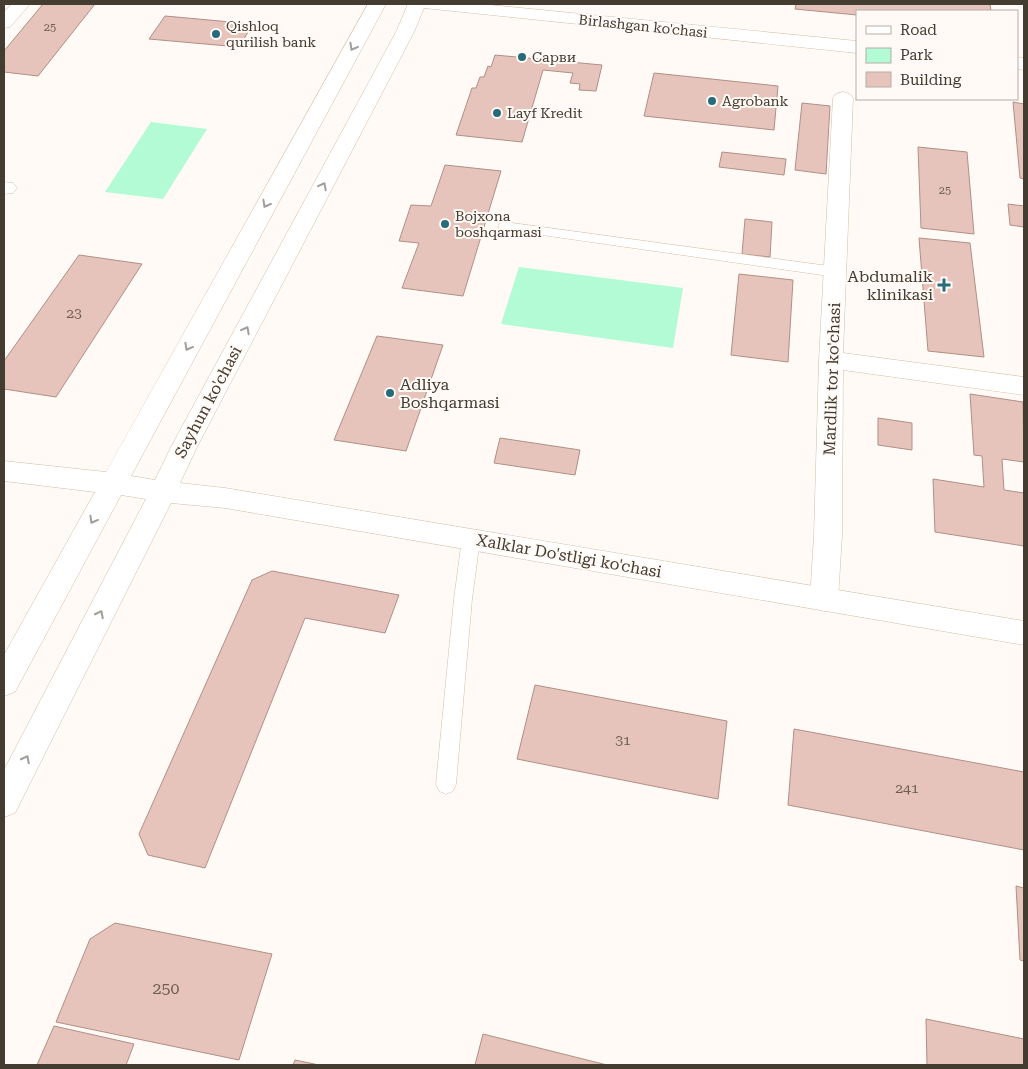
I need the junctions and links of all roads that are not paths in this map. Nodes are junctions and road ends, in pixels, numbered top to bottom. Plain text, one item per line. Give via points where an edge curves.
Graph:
1 (21, 4) edge
2 (376, 4) edge
3 (417, 4) edge
4 (430, 4) edge
5 (4, 23) edge
6 (856, 47) edge
7 (843, 98) dead end
8 (504, 226) dead end
9 (836, 272) junction
10 (831, 360) junction
11 (1024, 386) edge
12 (4, 471) edge
13 (113, 483) junction
14 (163, 492) junction
15 (471, 540) junction
16 (824, 599) junction
17 (1024, 633) edge
18 (4, 683) edge
19 (446, 784) dead end
20 (4, 802) edge

1 - 5 street
2 -> 13 street
14 -> 3 street, Sayhun ko'chasi
4 - 6 street, Birlashgan ko'chasi
7 - 9 street, Mardlik tor ko'chasi
8 - 9 lane
9 - 10 street, Mardlik tor ko'chasi
10 - 11 street
10 - 16 street, Mardlik tor ko'chasi
12 - 13 street, Xalklar Do'stligi ko'chasi
13 - 14 street, Xalklar Do'stligi ko'chasi
13 -> 18 street
14 - 15 street, Xalklar Do'stligi ko'chasi via 226,498
20 -> 14 street, Sayhun ko'chasi
15 - 16 street, Xalklar Do'stligi ko'chasi
15 - 19 lane
16 - 17 street, Xalklar Do'stligi ko'chasi

